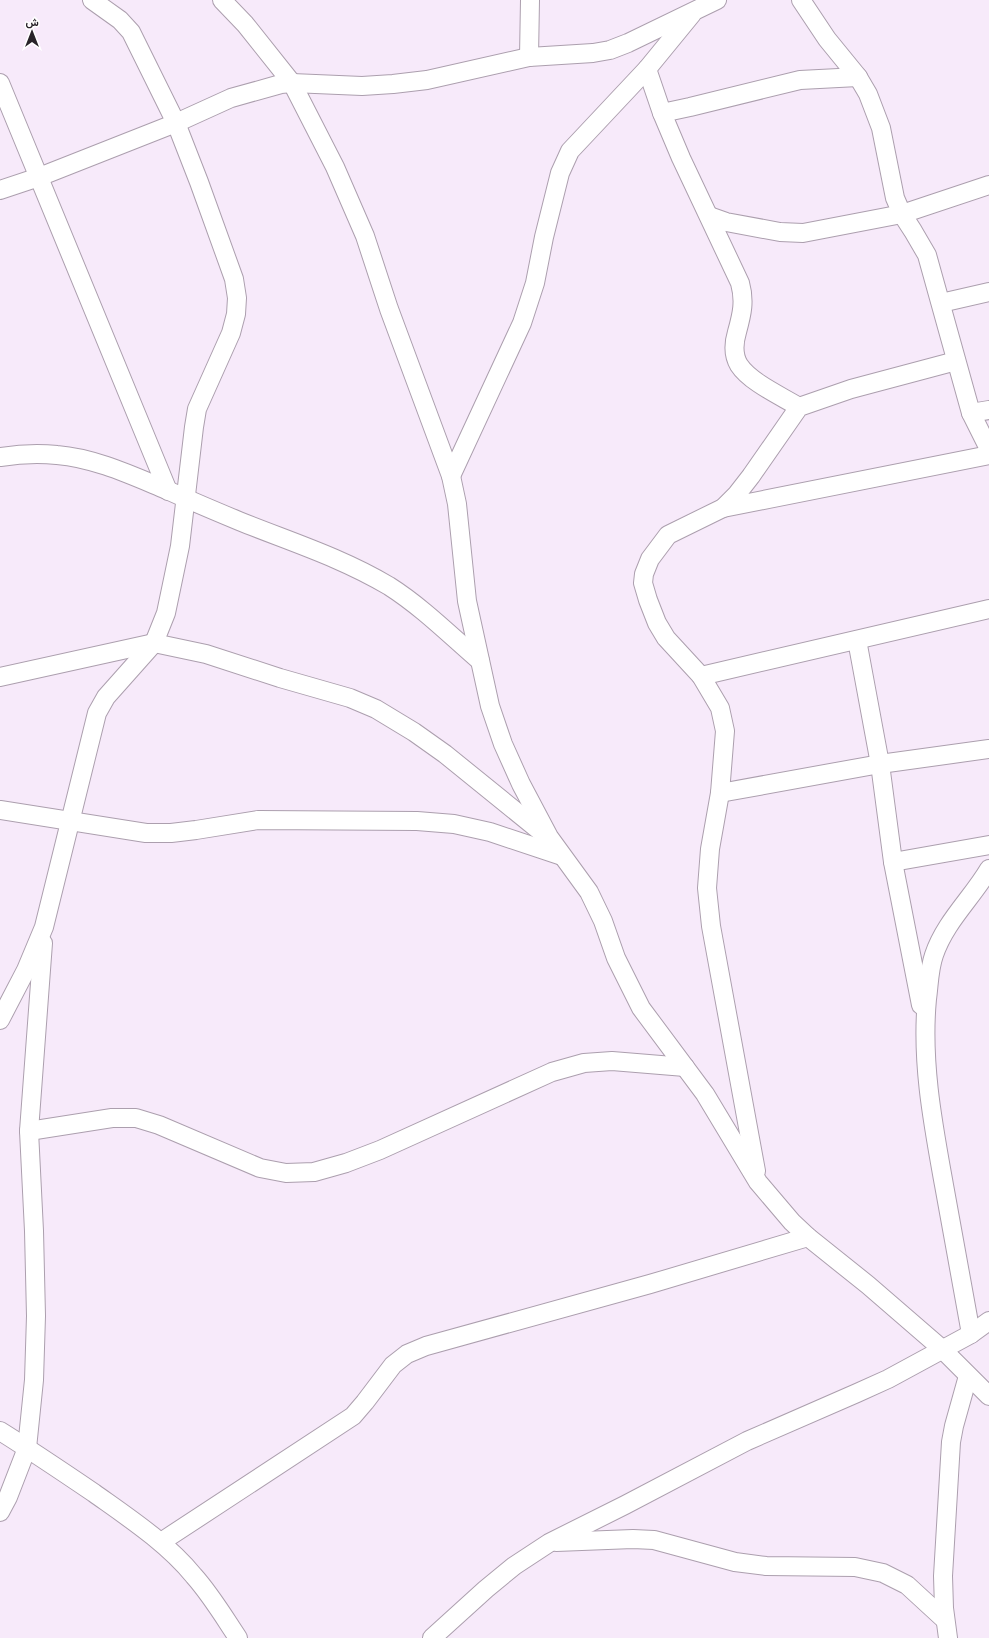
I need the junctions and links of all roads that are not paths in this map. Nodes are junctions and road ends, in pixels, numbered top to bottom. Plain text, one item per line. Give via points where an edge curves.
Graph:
1 (92, 0) edge
2 (222, 0) edge
3 (530, 0) edge
4 (717, 0) edge
5 (802, 0) edge
6 (695, 10) junction
7 (529, 57) junction
8 (647, 69) junction
9 (858, 77) junction
10 (0, 83) edge
11 (292, 83) junction
12 (662, 113) junction
13 (176, 123) junction
14 (39, 177) junction
15 (989, 185) edge
16 (0, 190) edge
17 (902, 214) junction
18 (709, 216) junction
19 (989, 292) edge
20 (941, 303) junction
21 (956, 361) junction
22 (799, 407) junction
23 (989, 410) edge
24 (971, 413) junction
25 (989, 449) edge
26 (989, 455) edge
27 (0, 457) edge
28 (451, 476) junction
29 (168, 491) junction
30 (185, 497) junction
31 (723, 508) junction
32 (989, 609) edge
33 (857, 640) junction
34 (154, 643) junction
35 (480, 661) junction
36 (700, 676) junction
37 (0, 677) edge
38 (989, 749) edge
39 (880, 764) junction
40 (720, 793) junction
41 (0, 810) edge
42 (71, 820) junction
43 (549, 837) junction
44 (989, 845) edge
45 (562, 856) junction
46 (893, 862) junction
47 (989, 869) edge
48 (44, 927) junction
49 (0, 1020) edge
50 (925, 1024) junction
51 (685, 1067) junction
52 (29, 1132) junction
53 (758, 1182) junction
54 (808, 1237) junction
55 (989, 1321) edge
56 (971, 1334) junction
57 (942, 1349) junction
58 (968, 1376) junction
59 (989, 1396) edge
60 (0, 1431) edge
61 (27, 1448) junction
62 (0, 1512) edge
63 (161, 1542) junction
64 (549, 1543) junction
65 (944, 1619) junction
66 (238, 1638) edge
67 (432, 1638) edge
68 (948, 1638) edge

1 - 13 street via 132,32
2 - 11 street via 245,24
3 - 7 street
4 - 6 street
5 - 9 street via 827,39
6 - 7 street via 610,50
6 - 8 street
7 - 11 street via 427,80 393,84 362,86
8 - 12 street
8 - 28 street via 570,151 564,161 544,237 535,284 522,323
9 - 12 street via 800,80
9 - 17 street via 873,105 881,128 892,186
10 - 14 street
11 - 13 street via 231,98
11 - 28 street via 335,167 365,236
12 - 18 street
13 - 14 street
13 - 30 street via 234,279 237,298 231,333 198,409
14 - 16 street
14 - 29 street
15 - 17 street
17 - 18 street via 794,234 740,225
17 - 20 street via 927,255
18 - 22 street via 743,294 744,304 734,351 738,363 762,385
19 - 20 street
20 - 21 street
21 - 22 street via 851,389
21 - 24 street
22 - 31 street via 751,476
23 - 24 street
24 - 25 street
26 - 31 street
27 - 29 street via 28,453 59,455 105,466
28 - 35 street via 457,504 467,601
29 - 30 street
30 - 34 street via 180,546 169,600
30 - 35 street via 360,569 430,617
31 - 36 street via 668,535 650,559 644,574 643,583 648,600 663,633
32 - 33 street
33 - 36 street
33 - 39 street
34 - 37 street
34 - 42 street via 106,697 97,713
34 - 43 street via 228,660 350,698 376,709 445,754
35 - 43 street via 490,706 503,744 520,784
36 - 40 street via 720,708 725,731
38 - 39 street
39 - 40 street
39 - 46 street
40 - 53 street via 710,849 707,888 711,926
41 - 42 street
42 - 45 street via 165,833 258,820 417,821 454,824 490,832
42 - 48 street
43 - 45 street
44 - 46 street
45 - 51 street via 588,892 641,1008
46 - 50 street
47 - 50 street via 942,935 930,972
48 - 49 street via 26,970
48 - 52 street
50 - 56 street via 933,1124
51 - 52 street via 612,1061 584,1063 552,1072 380,1150 314,1172 286,1173 260,1168 159,1125 136,1118 112,1118
51 - 53 street via 705,1094
52 - 61 street via 36,1316 34,1380
53 - 54 street
54 - 57 street
54 - 63 street via 426,1346 407,1354 393,1365 353,1416
55 - 56 street
56 - 57 street
57 - 58 street
57 - 64 street via 857,1394 747,1441
58 - 59 street
58 - 65 street via 951,1442 943,1576
60 - 61 street
61 - 62 street
61 - 63 street
63 - 66 street via 194,1575
64 - 65 street via 654,1540 735,1562 766,1566 855,1567 883,1573 907,1584
64 - 67 street via 503,1575
65 - 68 street

